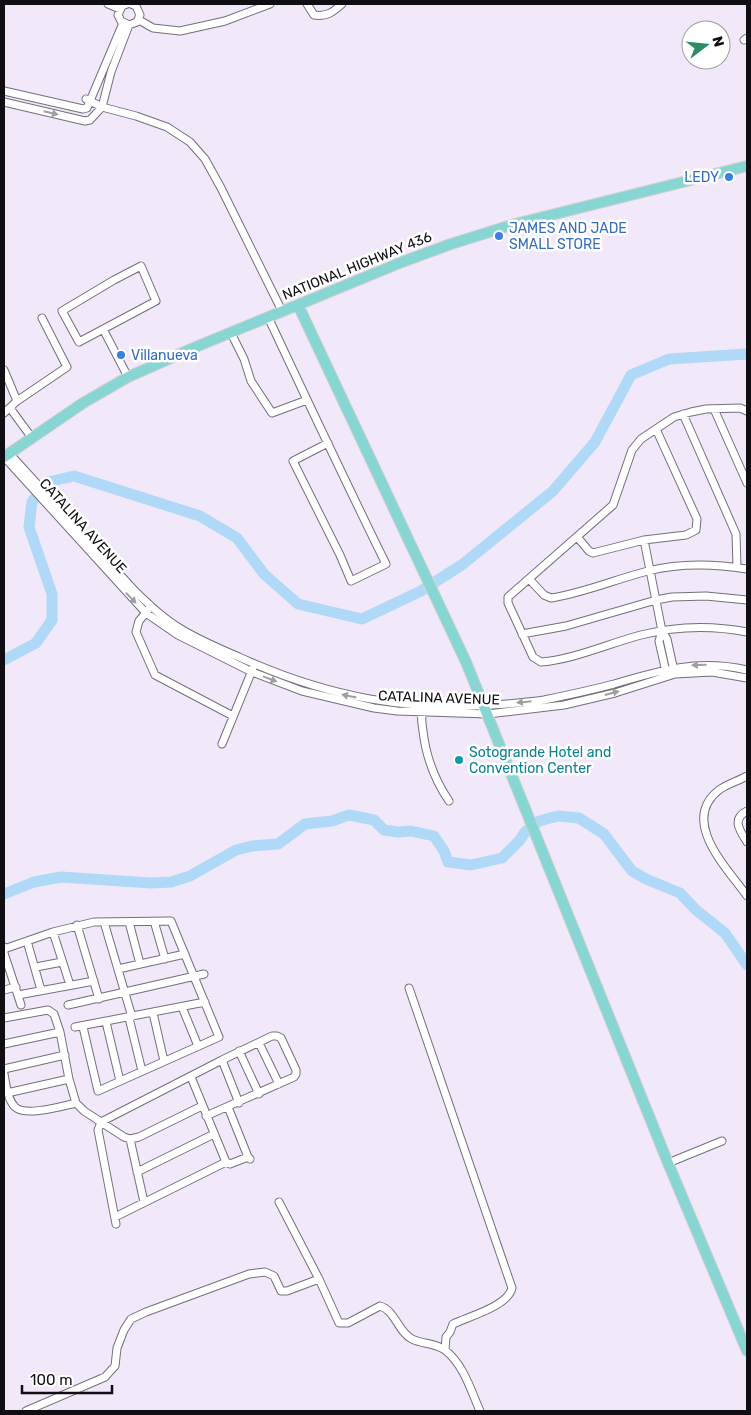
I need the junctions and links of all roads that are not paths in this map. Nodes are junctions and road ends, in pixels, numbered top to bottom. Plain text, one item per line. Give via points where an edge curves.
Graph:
1 (108, 4) edge
2 (133, 4) edge
3 (270, 4) edge
4 (307, 4) edge
5 (342, 4) edge
6 (120, 9) junction
7 (139, 20) junction
8 (126, 24) junction
9 (100, 78) junction
10 (109, 84) junction
11 (4, 91) edge
12 (89, 100) junction
13 (4, 102) edge
14 (102, 107) junction
15 (747, 166) edge
16 (298, 305) junction
17 (282, 312) junction
18 (268, 317) junction
19 (42, 318) dead end
20 (103, 329) junction
21 (231, 333) junction
22 (4, 370) edge
23 (128, 377) junction
24 (307, 400) junction
25 (17, 401) junction
26 (10, 408) junction
27 (714, 409) junction
28 (747, 411) edge
29 (4, 413) edge
30 (683, 414) junction
31 (656, 429) junction
32 (32, 438) junction
33 (328, 443) junction
34 (5, 456) edge
35 (747, 483) edge
36 (578, 538) junction
37 (644, 540) junction
38 (736, 567) junction
39 (747, 569) edge
40 (650, 571) junction
41 (530, 580) junction
42 (656, 600) junction
43 (747, 600) edge
44 (149, 610) junction
45 (662, 631) junction
46 (747, 632) edge
47 (522, 634) junction
48 (253, 668) junction
49 (747, 670) edge
50 (670, 672) junction
51 (747, 678) edge
52 (423, 709) junction
53 (486, 710) junction
54 (233, 716) junction
55 (222, 744) dead end
56 (747, 776) edge
57 (448, 801) dead end
58 (747, 811) edge
59 (747, 842) edge
60 (747, 896) edge
61 (154, 920) junction
62 (104, 922) junction
63 (129, 922) junction
64 (77, 925) junction
65 (53, 932) junction
66 (28, 941) junction
67 (4, 948) edge
68 (4, 953) edge
69 (185, 954) junction
70 (165, 959) junction
71 (62, 962) junction
72 (140, 964) junction
73 (36, 967) junction
74 (118, 969) junction
75 (204, 974) dead end
76 (195, 976) junction
77 (94, 981) junction
78 (70, 986) junction
79 (16, 987) junction
80 (409, 988) dead end
81 (4, 990) edge
82 (41, 990) junction
83 (126, 993) junction
84 (18, 995) junction
85 (99, 999) junction
86 (205, 1002) junction
87 (21, 1005) dead end
88 (68, 1005) dead end
89 (182, 1007) junction
90 (153, 1013) junction
91 (130, 1017) junction
92 (4, 1018) edge
93 (106, 1022) junction
94 (60, 1032) junction
95 (259, 1043) junction
96 (4, 1044) edge
97 (198, 1046) junction
98 (239, 1051) junction
99 (65, 1055) junction
100 (164, 1060) junction
101 (222, 1060) junction
102 (4, 1068) edge
103 (142, 1071) junction
104 (4, 1074) edge
105 (191, 1077) junction
106 (69, 1079) junction
107 (120, 1081) junction
108 (279, 1084) junction
109 (7, 1093) junction
110 (259, 1094) junction
111 (76, 1103) junction
112 (239, 1103) junction
113 (202, 1106) junction
114 (228, 1107) junction
115 (206, 1116) junction
116 (101, 1122) junction
117 (214, 1134) junction
118 (130, 1139) junction
119 (722, 1141) dead end
120 (226, 1162) junction
121 (668, 1163) junction
122 (137, 1172) junction
123 (144, 1202) junction
124 (279, 1202) dead end
125 (319, 1279) junction
126 (446, 1337) junction
127 (429, 1343) junction
128 (445, 1350) junction
129 (747, 1352) edge
130 (26, 1411) edge
131 (480, 1411) edge

1 - 6 street
2 - 6 street
2 - 7 street via 140,14
3 - 7 street via 225,21 180,31 153,28
4 - 5 street via 314,15 322,16
6 - 8 street via 118,15
7 - 8 street
8 - 9 street
8 - 10 street
9 - 10 street
9 - 12 street
10 - 14 street
11 - 12 street via 83,109 89,107
12 - 14 street
13 -> 14 street via 85,121
14 - 17 street via 167,127 190,142 205,159
15 - 16 main road, NATIONAL HIGHWAY 436 via 515,224 451,244
16 - 17 main road, NATIONAL HIGHWAY 436
16 - 53 main road
17 - 18 main road, NATIONAL HIGHWAY 436
18 - 21 main road, NATIONAL HIGHWAY 436
18 - 24 street
19 - 25 street via 67,367
20 - 20 street via 156,301 141,266 62,311 79,342
20 - 23 street
21 - 23 main road, NATIONAL HIGHWAY 436
21 - 24 street via 251,381 272,414
22 - 25 street
23 - 32 main road, NATIONAL HIGHWAY 436
24 - 33 street
25 - 26 street
26 - 29 street
26 - 32 street
27 - 28 street via 740,408
27 - 30 street
27 - 35 street
30 - 31 street
30 - 38 street via 736,534
31 - 36 street via 632,450 614,506
31 - 37 street via 698,525 690,534
32 - 34 main road, NATIONAL HIGHWAY 436
33 - 33 street via 386,564 351,581 293,461
34 - 44 street, CATALINA AVENUE via 54,507 123,589
36 - 37 street via 593,553
36 - 41 street
37 - 40 street
38 - 39 street
38 - 40 street via 693,566
40 - 41 street via 551,598
40 - 42 street
41 - 47 street via 508,597
42 - 43 street via 706,596
42 - 45 street
42 - 47 street via 566,626
44 - 48 street, CATALINA AVENUE via 178,635
44 - 54 street via 139,621 136,632 155,675
45 - 46 street via 720,627
45 - 47 street via 541,662 532,657
45 - 50 street via 667,638
48 - 52 street, CATALINA AVENUE via 302,691 352,704 389,710
48 - 54 street
49 -> 50 street, CATALINA AVENUE via 712,665
50 - 51 street, CATALINA AVENUE via 712,672
50 - 53 street, CATALINA AVENUE via 615,692 564,705
52 - 53 street, CATALINA AVENUE
52 - 57 street via 424,743 429,763
53 - 121 main road
54 - 55 street
56 - 60 street via 714,796 706,810 704,826 709,843
58 - 59 street via 738,823
61 - 63 street
61 - 69 street via 171,921
61 - 70 street
62 - 63 street
62 - 64 street
62 - 74 street
63 - 72 street
64 - 65 street
64 - 77 street
65 - 66 street
65 - 71 street
66 - 67 street
66 - 73 street
67 - 68 street
68 - 79 street
69 - 70 street
69 - 76 street
70 - 72 street
71 - 73 street
71 - 78 street
72 - 74 street
73 - 82 street
74 - 83 street
75 - 76 street
76 - 83 street
76 - 86 street
77 - 78 street
77 - 85 street
78 - 82 street
79 - 81 street
79 - 84 street
80 - 126 street via 512,1288 499,1304 453,1324
82 - 84 street
83 - 85 street
83 - 91 street
84 - 87 street
85 - 88 street
86 - 89 street
86 - 97 street via 219,1037
89 - 90 street
89 - 97 street
90 - 91 street
90 - 100 street
91 - 93 street
91 - 103 street
92 - 94 street via 48,1010 54,1014
93 - 107 street
93 - 107 street via 79,1027 98,1091
94 - 96 street
94 - 99 street
95 - 98 street
95 - 108 street
95 - 108 street via 277,1036 292,1059 296,1070 294,1078
97 - 100 street
98 - 101 street
98 - 110 street
99 - 102 street
99 - 106 street
100 - 103 street
101 - 105 street
101 - 112 street
103 - 107 street
104 - 109 street
105 - 113 street
105 - 116 street
106 - 109 street
106 - 111 street
108 - 110 street
109 - 111 street via 15,1107 25,1111
110 - 112 street
111 - 116 street
112 - 114 street
113 - 115 street
113 - 118 street
114 - 115 street
114 - 120 street via 249,1159 230,1164
115 - 117 street
116 - 118 street
116 - 123 street via 98,1130 116,1220
117 - 120 street
117 - 122 street
118 - 122 street
119 - 121 street
120 - 123 street
121 - 129 main road
122 - 123 street
124 - 125 street
125 - 127 street via 339,1323 348,1323 380,1306 389,1310 412,1339
125 - 130 street via 281,1291 270,1273 249,1274 146,1312 132,1319 124,1330 115,1366 105,1377
126 - 127 street
126 - 128 street
127 - 128 street
128 - 131 street via 462,1370

